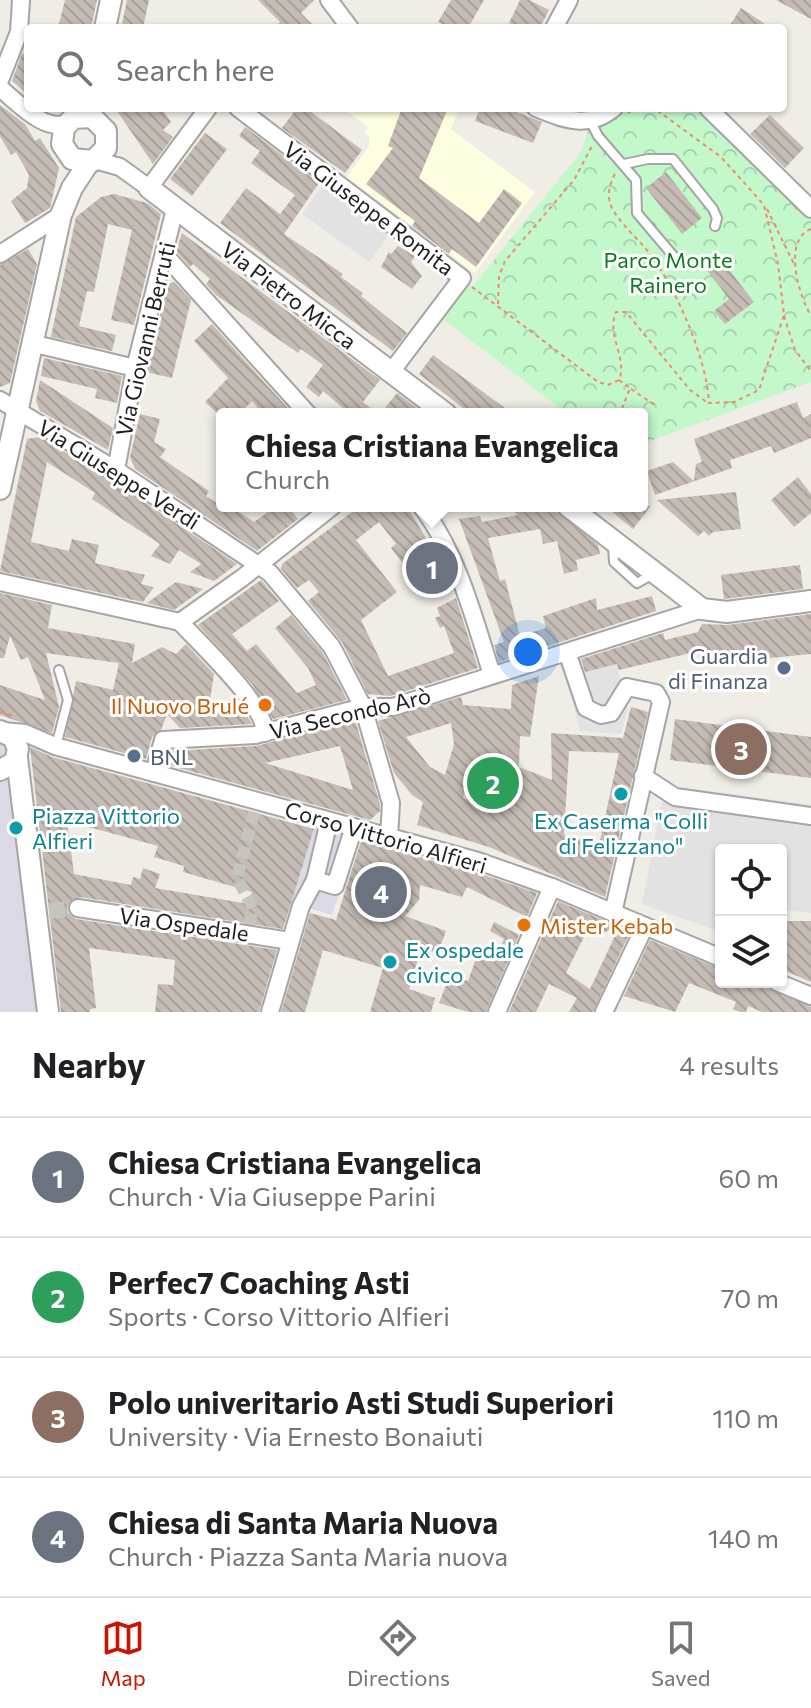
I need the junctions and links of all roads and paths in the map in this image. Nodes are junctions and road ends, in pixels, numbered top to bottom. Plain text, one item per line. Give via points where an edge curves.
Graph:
1 (21, 0) edge
2 (111, 0) edge
3 (329, 0) edge
4 (569, 0) edge
5 (106, 24) edge
6 (347, 24) edge
7 (556, 24) edge
8 (0, 80) edge
9 (0, 88) edge
10 (24, 107) edge
11 (30, 112) edge
12 (31, 112) edge
13 (204, 112) edge
14 (243, 112) edge
15 (546, 112) edge
16 (610, 112) edge
17 (659, 112) edge
18 (713, 112) edge
19 (75, 116) edge
20 (101, 122) edge
21 (595, 129) junction
22 (64, 149) junction
23 (92, 161) junction
24 (624, 164) junction
25 (141, 182) junction
26 (764, 205) junction
27 (175, 209) junction
28 (811, 209) edge
29 (62, 212) junction
30 (715, 226) dead end
31 (811, 229) edge
32 (0, 254) edge
33 (164, 254) junction
34 (676, 259) dead end
35 (797, 273) junction
36 (462, 278) junction
37 (498, 306) junction
38 (784, 315) junction
39 (811, 316) edge
40 (31, 343) junction
41 (135, 368) junction
42 (811, 371) edge
43 (391, 372) junction
44 (619, 380) junction
45 (630, 388) junction
46 (709, 403) junction
47 (8, 406) edge
48 (656, 406) dead end
49 (303, 408) edge
50 (438, 408) edge
51 (622, 408) edge
52 (116, 470) junction
53 (0, 489) edge
54 (326, 512) edge
55 (426, 512) edge
56 (576, 512) edge
57 (261, 564) junction
58 (0, 582) edge
59 (811, 601) edge
60 (702, 609) junction
61 (180, 622) junction
62 (567, 652) junction
63 (59, 670) dead end
64 (492, 675) junction
65 (363, 707) junction
66 (1, 731) edge
67 (265, 733) junction
68 (49, 744) junction
69 (9, 762) edge
70 (154, 773) junction
71 (643, 776) junction
72 (811, 816) edge
73 (329, 821) junction
74 (354, 827) junction
75 (389, 837) junction
76 (315, 880) junction
77 (552, 887) junction
78 (78, 908) tunnel mouth
79 (613, 913) junction
80 (645, 926) junction
81 (290, 941) junction
82 (715, 955) edge
83 (787, 986) edge
84 (811, 996) edge
85 (48, 1012) edge
86 (270, 1012) edge
87 (497, 1012) edge
88 (604, 1012) edge

1 - 8 street via 19,32
2 - 5 street
3 - 6 street
4 - 7 street
9 - 10 street
11 - 22 street
12 - 19 street via 52,125
13 - 25 street
14 - 36 street, Via Giuseppe Romita
15 - 21 street
16 - 21 street
17 - 26 path via 721,157
18 - 28 street
19 - 20 street
19 - 22 street via 62,134
20 - 23 street via 106,148
20 - 25 street, Via Pietro Micca via 113,152
21 - 24 lane
21 - 37 path via 574,180 505,261
22 - 23 street via 77,161
22 - 29 street via 70,172
23 - 25 street, Via Pietro Micca via 115,165
23 - 29 street
24 - 30 lane via 673,159 713,209
24 - 34 lane via 638,185 635,210
24 - 46 path via 610,185 609,199 677,296
25 - 27 street, Via Pietro Micca
26 - 35 path
26 - 38 path
27 - 33 street, Via Giovanni Berruti
27 - 43 street, Via Pietro Micca
29 - 32 street
29 - 40 street
31 - 35 path via 797,242
33 - 41 street, Via Giovanni Berruti
33 - 49 street
35 - 39 path
36 - 37 path
36 - 43 street
37 - 44 path via 598,382
38 - 42 path via 795,350
38 - 46 path via 759,390 734,402
40 - 41 street
40 - 47 street
41 - 52 street, Via Giovanni Berruti
43 - 50 street, Via Pietro Micca
44 - 45 path
44 - 46 path via 623,370 612,321 620,310 690,390
45 - 48 path
45 - 51 path
47 - 52 street, Via Giuseppe Verdi
47 - 53 street
52 - 57 street, Via Giuseppe Verdi
54 - 57 street
55 - 64 street via 467,596
56 - 60 street
57 - 61 street
57 - 65 street, Via Giuseppe Verdi via 332,647
58 - 61 street
59 - 60 street, Via Secondo Arò via 727,612
60 - 62 street, Via Secondo Arò
61 - 67 street via 253,704
62 - 64 street, Via Secondo Arò
62 - 71 street via 586,708 601,715 611,713 627,687 656,693 661,702
63 - 68 lane via 68,700
64 - 65 street, Via Secondo Arò via 393,707
65 - 67 street, Via Secondo Arò
65 - 75 street, Via Giuseppe Verdi via 391,803
66 - 68 street, Corso Vittorio Alfieri via 25,733
66 - 69 street via 13,737
67 - 70 street, Via Secondo Arò via 163,740
68 - 69 street
68 - 70 street, Corso Vittorio Alfieri
69 - 85 street via 22,798 42,910
70 - 73 street, Corso Vittorio Alfieri
71 - 72 street via 675,797
71 - 79 street
73 - 74 street, Corso Vittorio Alfieri
73 - 76 street
74 - 75 street, Corso Vittorio Alfieri
74 - 76 street via 335,886
75 - 77 street, Corso Vittorio Alfieri
76 - 81 street
77 - 79 street, Corso Vittorio Alfieri
77 - 87 street
78 - 81 street, Via Ospedale
79 - 80 street, Corso Vittorio Alfieri
80 - 82 street, Corso Vittorio Alfieri
80 - 88 street
81 - 86 street
83 - 84 street

